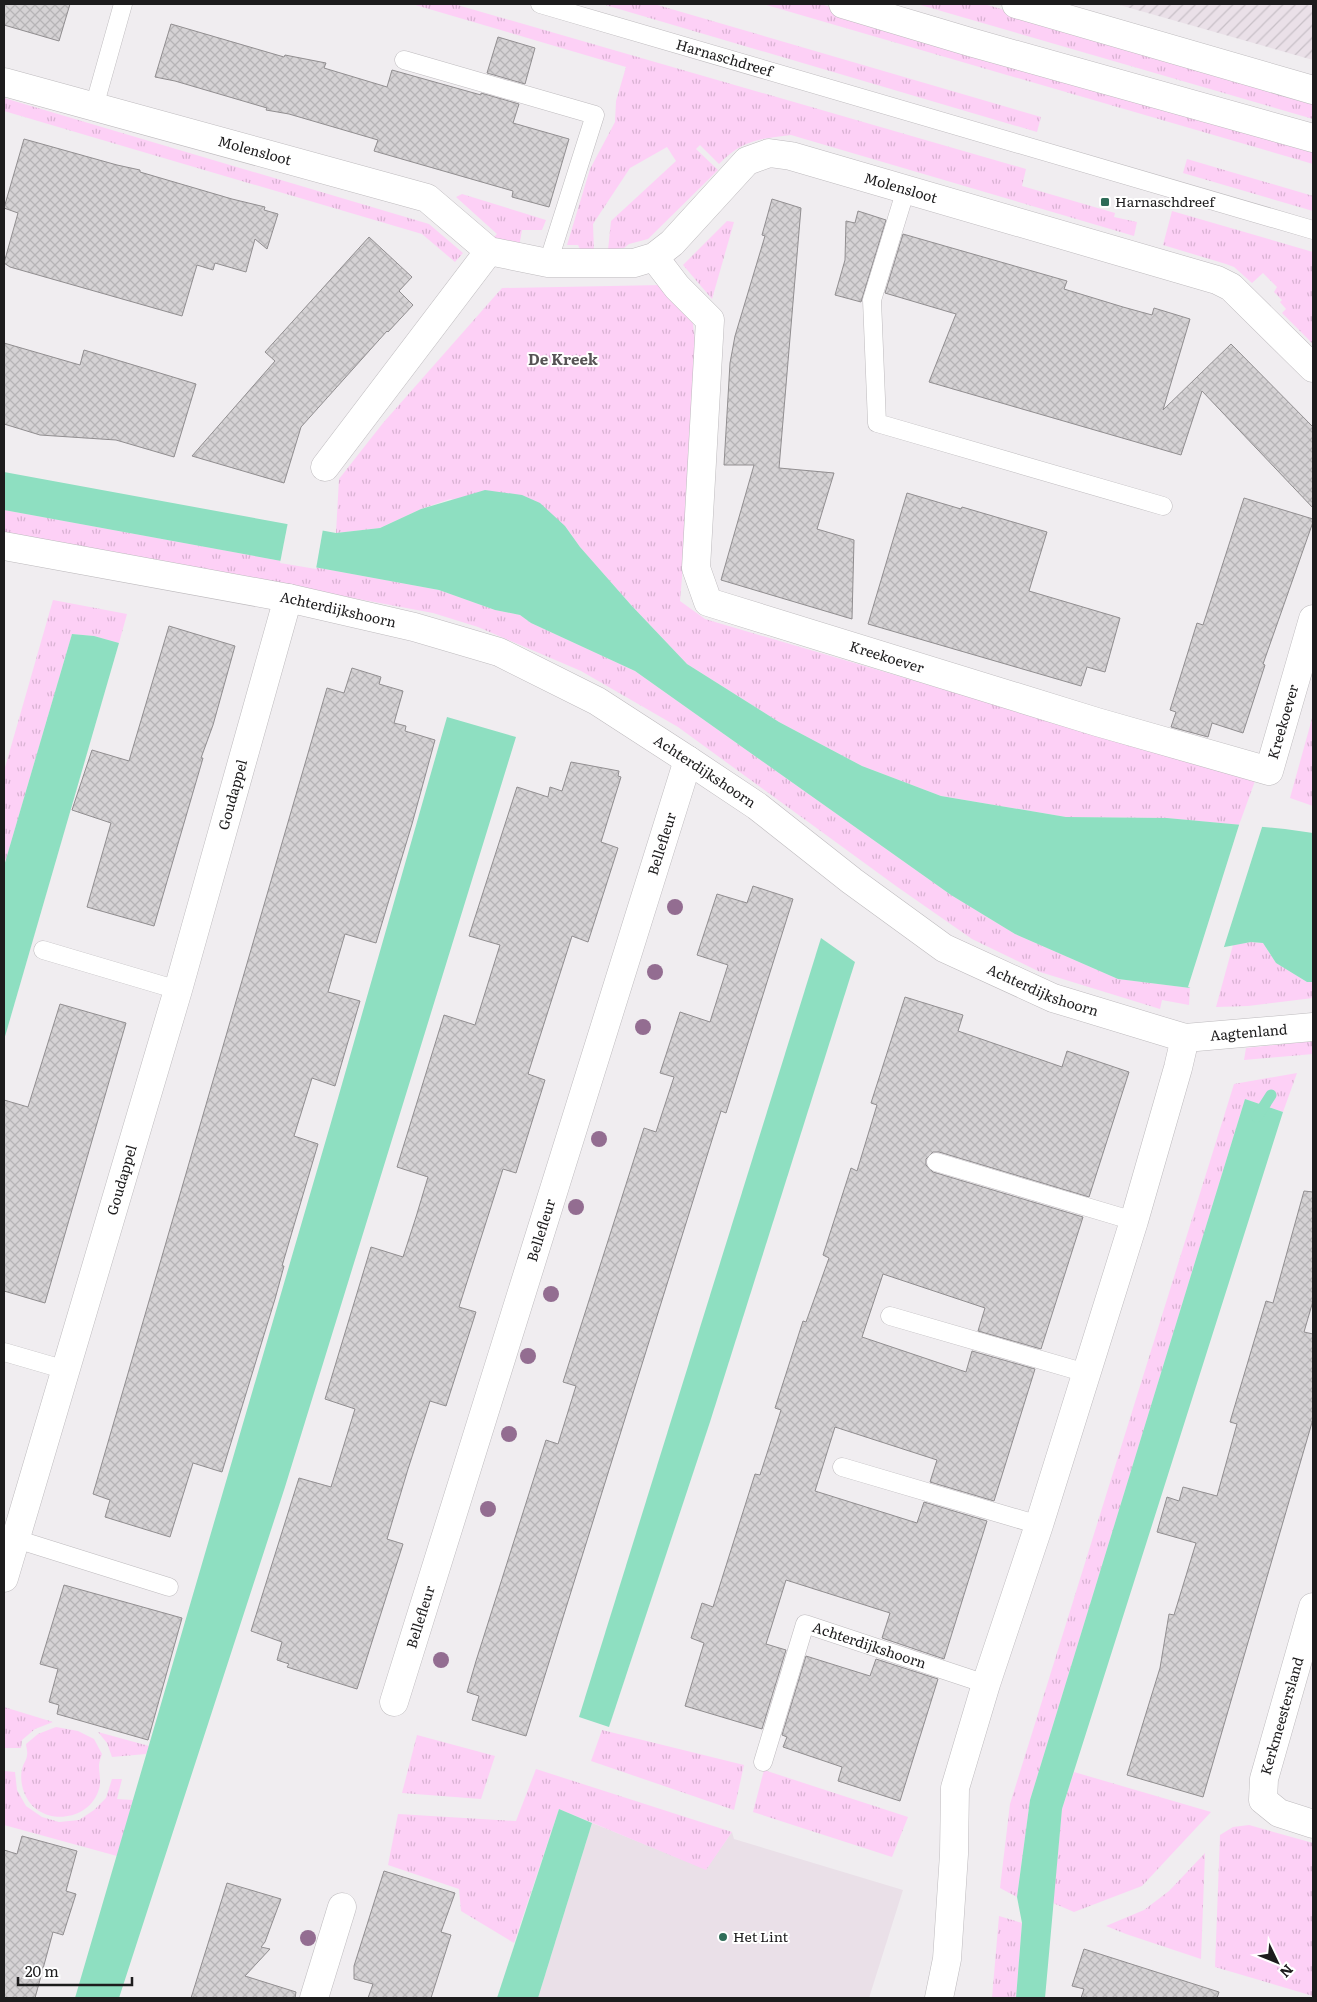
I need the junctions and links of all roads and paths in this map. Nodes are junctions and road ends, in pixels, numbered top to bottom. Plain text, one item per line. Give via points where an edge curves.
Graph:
1 (123, 4) edge
2 (540, 4) edge
3 (843, 4) edge
4 (1016, 4) edge
5 (404, 60) dead end
6 (4, 82) edge
7 (1313, 90) edge
8 (94, 107) junction
9 (1313, 138) edge
10 (906, 189) junction
11 (1313, 230) edge
12 (489, 250) junction
13 (654, 257) junction
14 (548, 263) junction
15 (1313, 368) edge
16 (325, 467) dead end
17 (1163, 506) dead end
18 (4, 546) edge
19 (288, 598) junction
20 (1313, 619) edge
21 (688, 760) junction
22 (43, 950) dead end
23 (178, 990) junction
24 (1313, 1027) edge
25 (1184, 1038) junction
26 (936, 1162) dead end
27 (1134, 1221) junction
28 (890, 1316) dead end
29 (4, 1352) edge
30 (66, 1370) junction
31 (1086, 1374) junction
32 (842, 1467) dead end
33 (1039, 1525) junction
34 (16, 1539) junction
35 (4, 1578) edge
36 (169, 1587) dead end
37 (1313, 1607) edge
38 (986, 1684) junction
39 (394, 1702) dead end
40 (763, 1762) dead end
41 (1313, 1824) edge
42 (342, 1906) dead end
43 (314, 1998) edge
44 (939, 1998) edge

1 - 8 lane
2 - 11 lane, Harnaschdreef
3 - 9 street
4 - 7 street
5 - 14 lane via 595,115
6 - 8 street, Molensloot
8 - 12 street, Molensloot via 427,198
10 - 13 street, Molensloot via 791,156 769,153 747,161 672,243
10 - 15 street, Molensloot via 1217,280 1237,293
10 - 17 lane via 872,300 877,423
12 - 14 street, Molensloot
12 - 16 street
13 - 14 street, Molensloot via 634,263
13 - 20 street, Kreekoever via 677,288 710,320 696,568 708,602 1097,722 1269,771
18 - 19 street, Achterdijkshoorn
19 - 21 street, Achterdijkshoorn via 414,627 499,652 596,701
19 - 23 street, Goudappel
21 - 25 street, Achterdijkshoorn via 757,806 944,948 1053,998
21 - 39 street, Bellefleur
22 - 23 lane
23 - 30 street, Goudappel
24 - 25 street, Aagtenland
25 - 27 street
26 - 27 lane
27 - 31 street
28 - 31 lane
29 - 30 lane
30 - 34 street, Goudappel
31 - 33 street
32 - 33 lane
33 - 38 street
34 - 35 street, Goudappel
34 - 36 lane
37 - 41 street, Kerkmeestersland via 1264,1779 1263,1800 1279,1814
38 - 40 lane, Achterdijkshoorn via 805,1624
38 - 44 street via 955,1788 947,1958
42 - 43 street

